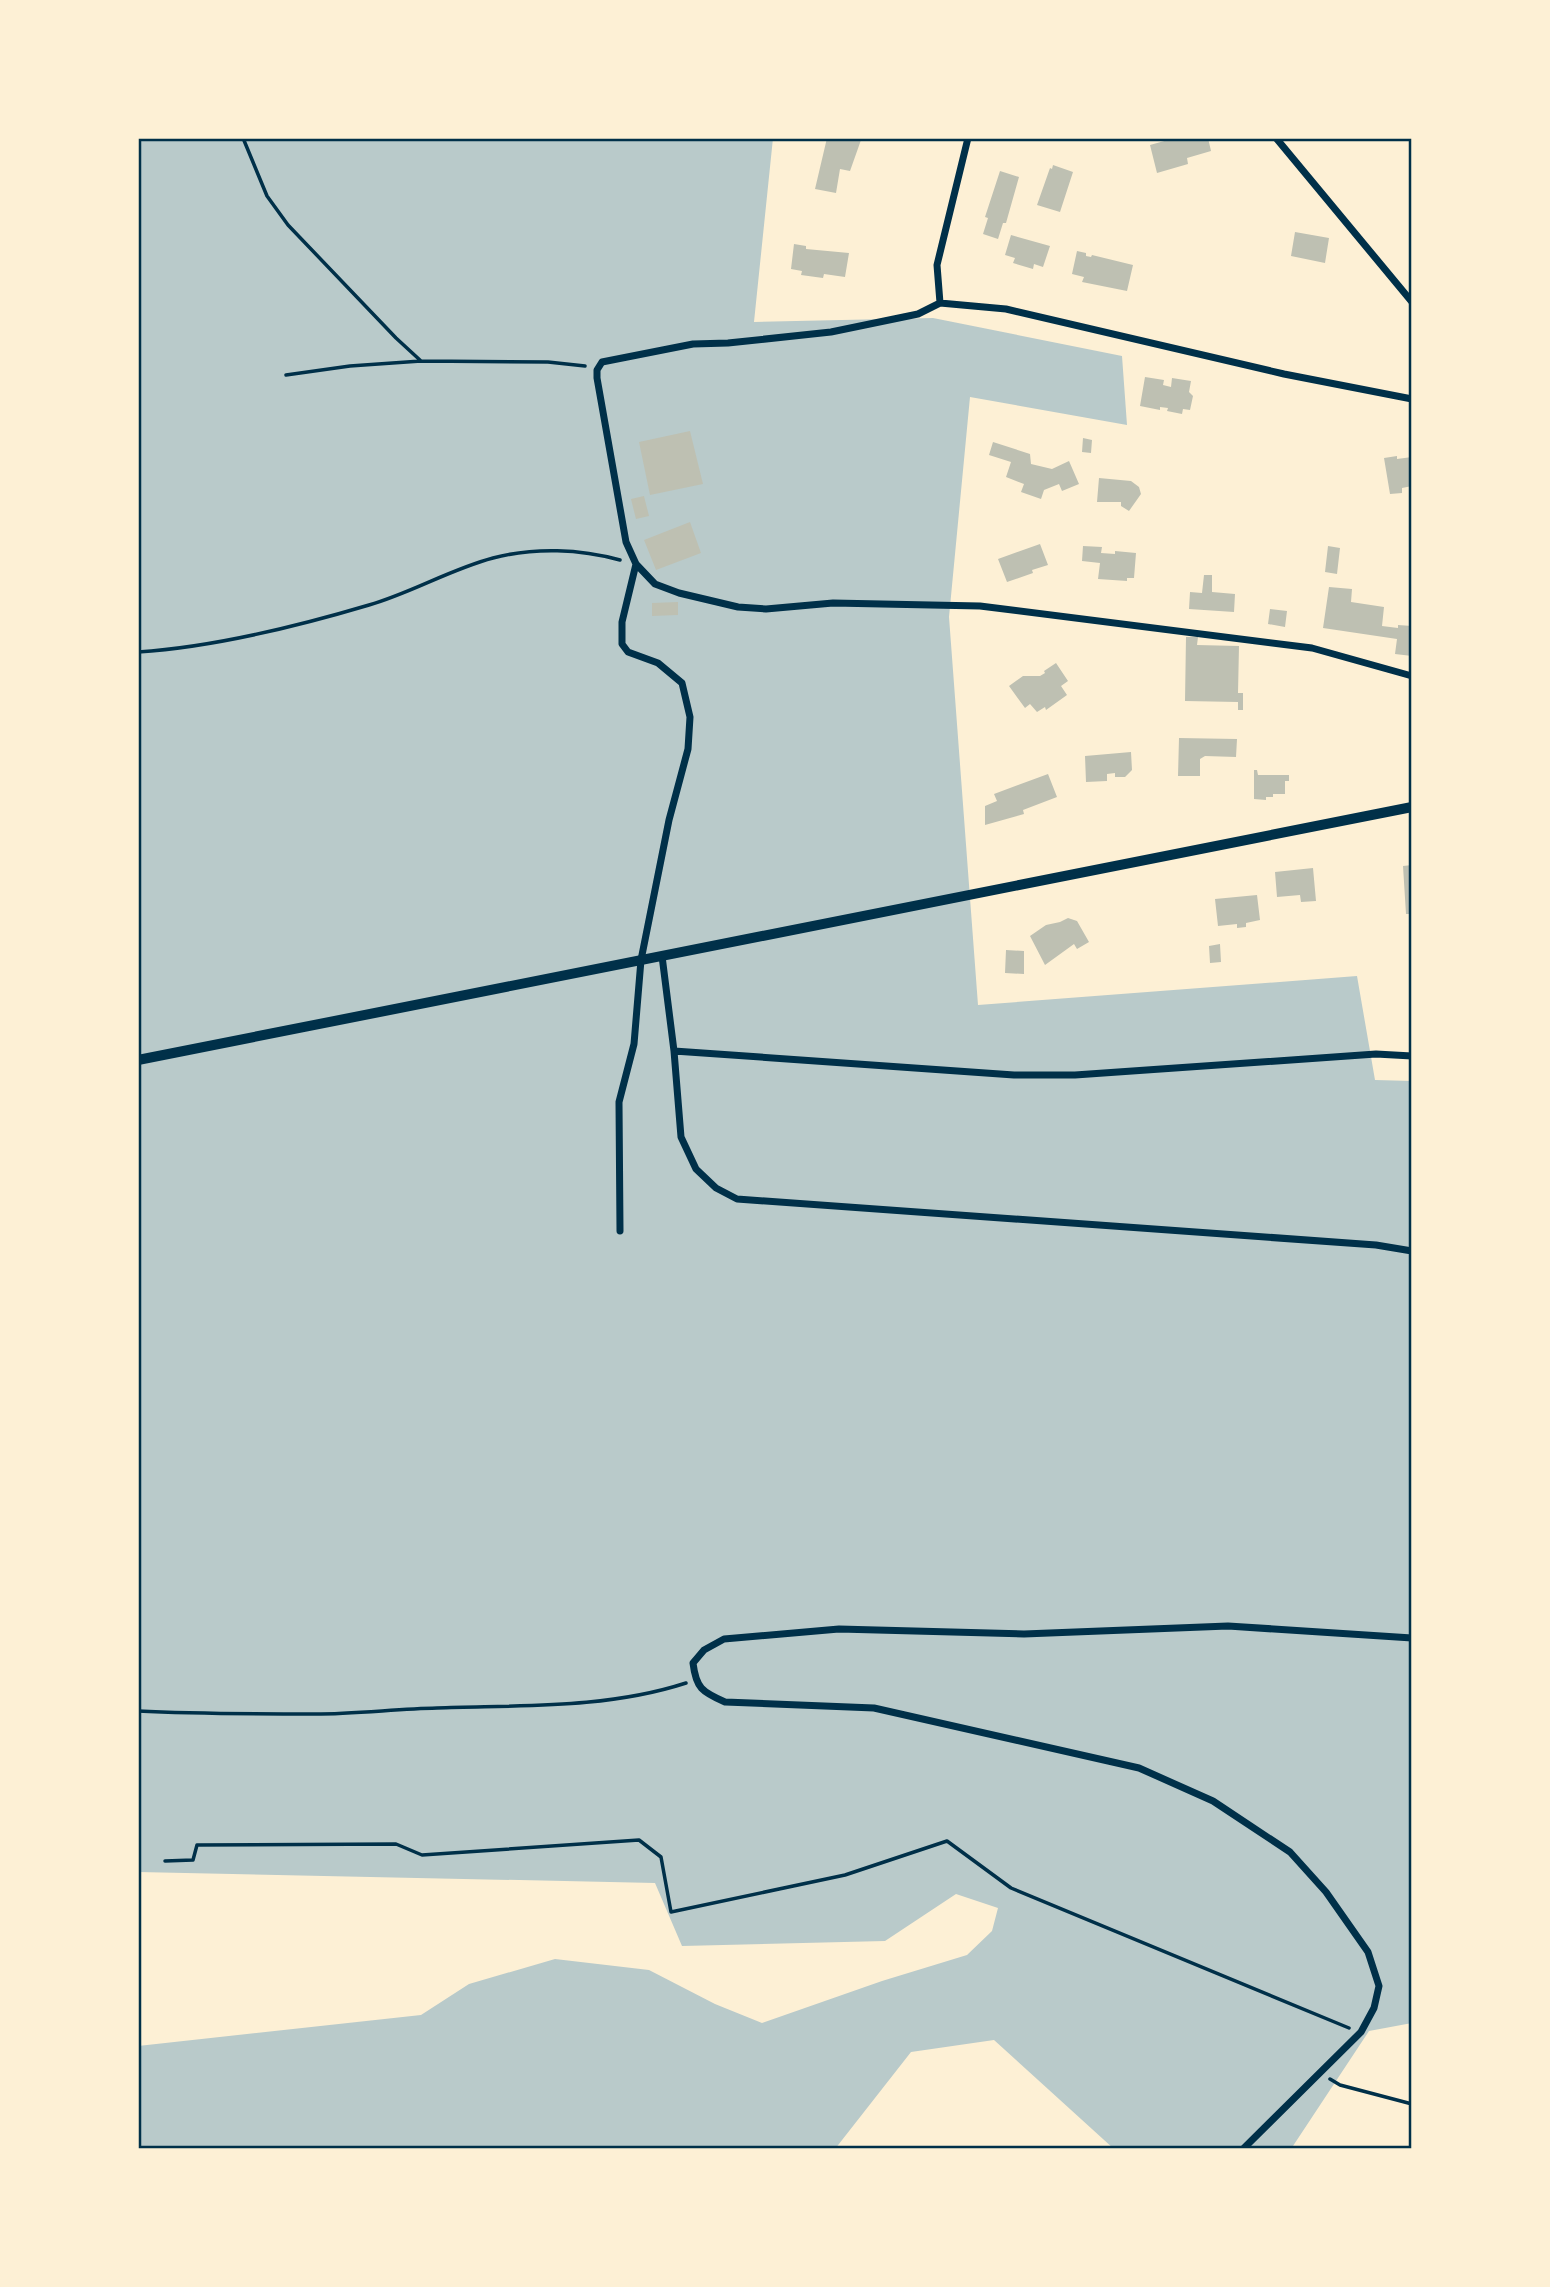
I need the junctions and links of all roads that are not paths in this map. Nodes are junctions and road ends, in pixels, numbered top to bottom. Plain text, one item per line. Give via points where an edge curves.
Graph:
1 (968, 138) edge
2 (1276, 138) edge
3 (1412, 302) edge
4 (940, 303) junction
5 (1412, 399) edge
6 (636, 564) junction
7 (1412, 676) edge
8 (1412, 807) edge
9 (662, 956) junction
10 (641, 960) junction
11 (674, 1051) junction
12 (1412, 1056) edge
13 (138, 1060) edge
14 (620, 1231) dead end
15 (1412, 1251) edge
16 (1412, 1638) edge
17 (1243, 2149) edge

1 - 4 street via 937,265
2 - 3 street
4 - 5 street via 1006,309
4 - 6 street via 918,314 831,332 693,344 602,362 597,378 626,542
6 - 7 street via 655,584 737,607 833,603 980,606 1312,648
6 - 10 street via 622,622 622,644 628,652 658,663 682,683 690,717 688,749
8 - 9 street
9 - 10 street
9 - 11 street
10 - 13 street
10 - 14 street via 634,1044 619,1102
11 - 12 street via 1014,1075 1376,1054
11 - 15 street via 681,1137 696,1169 716,1188 737,1199
16 - 17 street via 1228,1626 1024,1634 839,1629 724,1639 704,1650 693,1663 695,1680 706,1694 725,1702 874,1708 1139,1768 1213,1801 1290,1852 1326,1892 1368,1952 1379,1986 1361,2032

